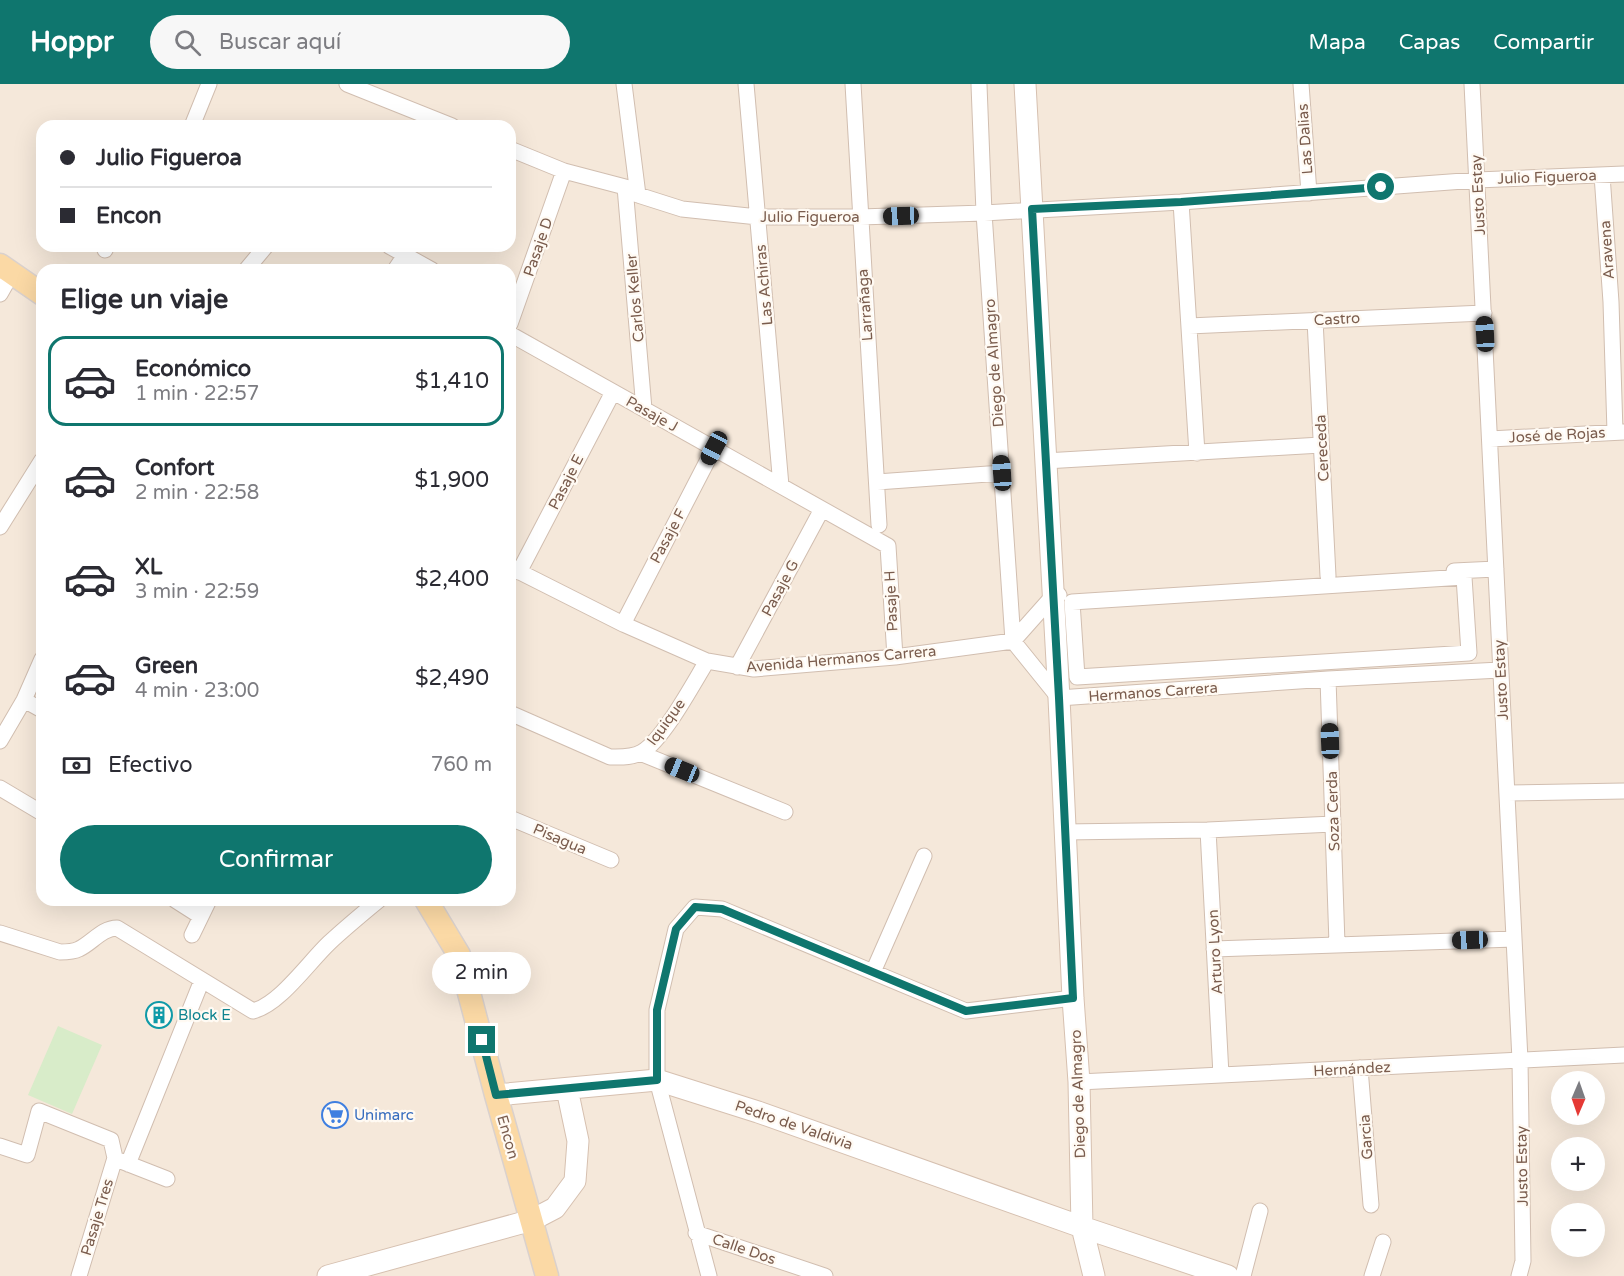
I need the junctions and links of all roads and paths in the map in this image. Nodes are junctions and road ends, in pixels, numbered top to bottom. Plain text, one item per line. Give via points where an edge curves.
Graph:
1 (209, 84) edge
2 (347, 84) edge
3 (624, 84) edge
4 (746, 84) edge
5 (853, 84) edge
6 (1025, 84) edge
7 (1038, 84) edge
8 (1301, 84) edge
9 (1473, 84) edge
10 (979, 85) edge
11 (194, 120) edge
12 (437, 120) edge
13 (516, 151) edge
14 (564, 171) junction
15 (1624, 174) edge
16 (1602, 175) junction
17 (1477, 180) junction
18 (632, 191) junction
19 (1309, 193) junction
20 (1181, 202) junction
21 (1032, 209) junction
22 (984, 213) junction
23 (758, 217) junction
24 (860, 217) junction
25 (261, 252) edge
26 (400, 252) edge
27 (405, 255) junction
28 (251, 264) edge
29 (399, 264) edge
30 (421, 264) edge
31 (6, 269) edge
32 (36, 290) edge
33 (0, 294) edge
34 (1617, 302) edge
35 (516, 304) edge
36 (1484, 313) junction
37 (1315, 320) junction
38 (1189, 326) junction
39 (516, 337) edge
40 (612, 392) junction
41 (644, 409) junction
42 (1620, 432) edge
43 (1490, 439) junction
44 (1321, 445) junction
45 (714, 448) junction
46 (1197, 453) junction
47 (1045, 460) junction
48 (36, 469) edge
49 (1002, 473) junction
50 (877, 482) junction
51 (781, 486) junction
52 (822, 509) junction
53 (879, 525) dead end
54 (0, 527) edge
55 (888, 546) joint
56 (516, 567) edge
57 (1496, 569) junction
58 (516, 570) edge
59 (1328, 576) junction
60 (1053, 596) junction
61 (622, 624) junction
62 (1013, 641) junction
63 (1469, 653) joint
64 (895, 657) junction
65 (707, 661) junction
66 (737, 667) junction
67 (1500, 670) junction
68 (36, 673) edge
69 (1328, 679) junction
70 (1059, 698) junction
71 (24, 700) junction
72 (36, 707) edge
73 (516, 716) edge
74 (0, 741) edge
75 (640, 753) junction
76 (0, 788) edge
77 (1624, 791) edge
78 (1507, 793) junction
79 (36, 809) edge
80 (785, 812) dead end
81 (516, 820) edge
82 (1333, 824) junction
83 (1208, 830) junction
84 (1065, 832) junction
85 (924, 856) dead end
86 (611, 860) dead end
87 (184, 906) edge
88 (206, 906) edge
89 (372, 906) edge
90 (430, 906) edge
91 (200, 916) junction
92 (0, 933) edge
93 (192, 935) dead end
94 (1514, 939) junction
95 (1337, 944) junction
96 (1215, 949) junction
97 (873, 972) junction
98 (202, 980) junction
99 (1073, 998) junction
100 (1624, 1055) edge
101 (1520, 1060) junction
102 (1360, 1068) junction
103 (1221, 1075) junction
104 (657, 1080) junction
105 (1079, 1082) junction
106 (567, 1089) junction
107 (496, 1095) junction
108 (0, 1146) edge
109 (122, 1161) junction
110 (167, 1179) dead end
111 (1371, 1205) dead end
112 (1260, 1211) dead end
113 (532, 1220) junction
114 (1082, 1227) junction
115 (696, 1233) junction
116 (1383, 1242) dead end
117 (79, 1276) edge
118 (328, 1276) edge
119 (547, 1276) edge
120 (709, 1276) edge
121 (825, 1276) edge
122 (1094, 1276) edge
123 (1228, 1276) edge
124 (1243, 1276) edge
125 (1372, 1276) edge
126 (1519, 1276) edge

1 - 11 street
2 - 12 street
3 - 18 street, Carlos Keller
4 - 23 street, Las Achiras
5 - 24 street, Larrañaga
6 - 7 street
6 - 21 street, Diego de Almagro
8 - 19 street, Las Dalias
9 - 17 street, Justo Estay
10 - 22 street, Diego de Almagro
13 - 14 street, Julio Figueroa
14 - 18 street, Julio Figueroa
14 - 35 street, Pasaje D
15 - 16 street, Julio Figueroa
16 - 17 street, Julio Figueroa
16 - 34 street, Aravena
17 - 19 street, Julio Figueroa
17 - 36 street, Justo Estay
18 - 23 street, Julio Figueroa via 682,209
18 - 41 street, Carlos Keller
19 - 20 street, Julio Figueroa
20 - 21 street, Julio Figueroa
20 - 38 street
21 - 22 street, Julio Figueroa
21 - 47 street, Diego de Almagro
22 - 24 street, Julio Figueroa
22 - 49 street, Diego de Almagro
23 - 24 street, Julio Figueroa
23 - 51 street, Las Achiras
24 - 50 street, Larrañaga
25 - 28 street
26 - 27 street
27 - 29 street
27 - 30 street
31 - 32 main road
31 - 33 street
34 - 42 street, Aravena
36 - 37 street, Castro
36 - 43 street, Justo Estay
37 - 38 street, Castro
37 - 44 street, Cereceda
38 - 46 street
39 - 40 street, Pasaje J
40 - 41 street, Pasaje J
40 - 56 street, Pasaje E
41 - 45 street, Pasaje J
42 - 43 street, José de Rojas
43 - 57 street, Justo Estay
44 - 46 street
44 - 59 street, Cereceda
45 - 51 street, Pasaje J
45 - 61 street, Pasaje F
46 - 47 street
47 - 60 street, Diego de Almagro
48 - 54 street
49 - 50 street
49 - 62 street, Diego de Almagro
50 - 53 street, Larrañaga
51 - 52 street, Pasaje J
52 - 55 street, Pasaje J
52 - 66 street, Pasaje G
55 - 64 street, Pasaje H
57 - 59 street
57 - 67 street, Justo Estay
58 - 61 street, Avenida Hermanos Carrera
59 - 60 street
60 - 62 street
60 - 70 street, Diego de Almagro
61 - 65 street, Avenida Hermanos Carrera
62 - 64 street, Avenida Hermanos Carrera
62 - 70 street
63 - 63 street via 1464,577 1072,602 1077,677
64 - 66 street, Avenida Hermanos Carrera via 754,669
65 - 66 street, Avenida Hermanos Carrera
65 - 75 street, Iquique via 663,731
67 - 69 street, Hermanos Carrera
67 - 78 street, Justo Estay
68 - 71 street
69 - 70 street, Hermanos Carrera
69 - 82 street, Soza Cerda
70 - 84 street, Diego de Almagro
71 - 72 street
71 - 74 street
73 - 75 street, Iquique via 609,757
75 - 80 street
76 - 79 street
77 - 78 street
78 - 94 street, Justo Estay
81 - 86 street, Pisagua
82 - 83 street
82 - 95 street, Soza Cerda
83 - 84 street
83 - 96 street, Arturo Lyon
84 - 99 street, Diego de Almagro
85 - 97 street
87 - 91 street
88 - 91 street
89 - 98 street via 263,1008 253,1011
90 - 107 main road, Encon via 459,955
91 - 93 street
92 - 98 street via 70,952 110,928 123,931
94 - 95 street
94 - 101 street, Justo Estay
95 - 96 street
96 - 103 street, Arturo Lyon
97 - 99 street via 966,1011
97 - 104 street via 722,909 695,907 676,929 657,1010
98 - 109 street, Pasaje Tres
99 - 105 street, Diego de Almagro
100 - 101 street, Hernández
101 - 102 street, Hernández
101 - 126 street, Justo Estay via 1523,1261
102 - 103 street, Hernández
102 - 111 street, Garcia
103 - 105 street, Hernández
104 - 106 street, Pedro de Valdivia
104 - 114 street, Pedro de Valdivia
104 - 115 street
105 - 114 street, Diego de Almagro
106 - 107 street, Pedro de Valdivia
106 - 113 street via 578,1141 575,1181 555,1208
107 - 113 main road, Encon
108 - 109 street via 27,1155 39,1111 111,1140
109 - 110 street
109 - 117 street, Pasaje Tres
112 - 124 street
113 - 118 street
113 - 119 main road, Encon
114 - 122 street, Diego de Almagro
114 - 123 street, Pedro de Valdivia
115 - 120 street
115 - 121 street, Calle Dos
116 - 125 street

